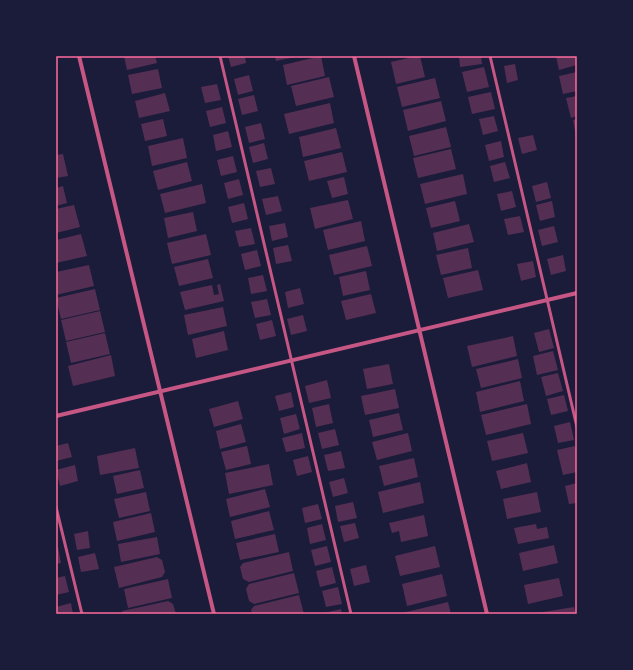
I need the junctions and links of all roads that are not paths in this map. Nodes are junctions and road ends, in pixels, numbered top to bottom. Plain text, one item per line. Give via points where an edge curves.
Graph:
1 (79, 56) edge
2 (220, 56) edge
3 (354, 56) edge
4 (490, 56) edge
5 (577, 293) edge
6 (547, 300) junction
7 (420, 330) junction
8 (292, 361) junction
9 (160, 392) junction
10 (56, 416) edge
11 (577, 427) edge
12 (56, 507) edge
13 (82, 614) edge
14 (214, 614) edge
15 (351, 614) edge
16 (487, 614) edge

1 - 9 street
2 - 8 lane
3 - 7 street
4 - 6 lane
5 - 6 street
6 - 7 street
6 - 11 lane
7 - 8 street
7 - 16 street
8 - 9 street
8 - 15 lane
9 - 10 street
9 - 14 street
12 - 13 lane

